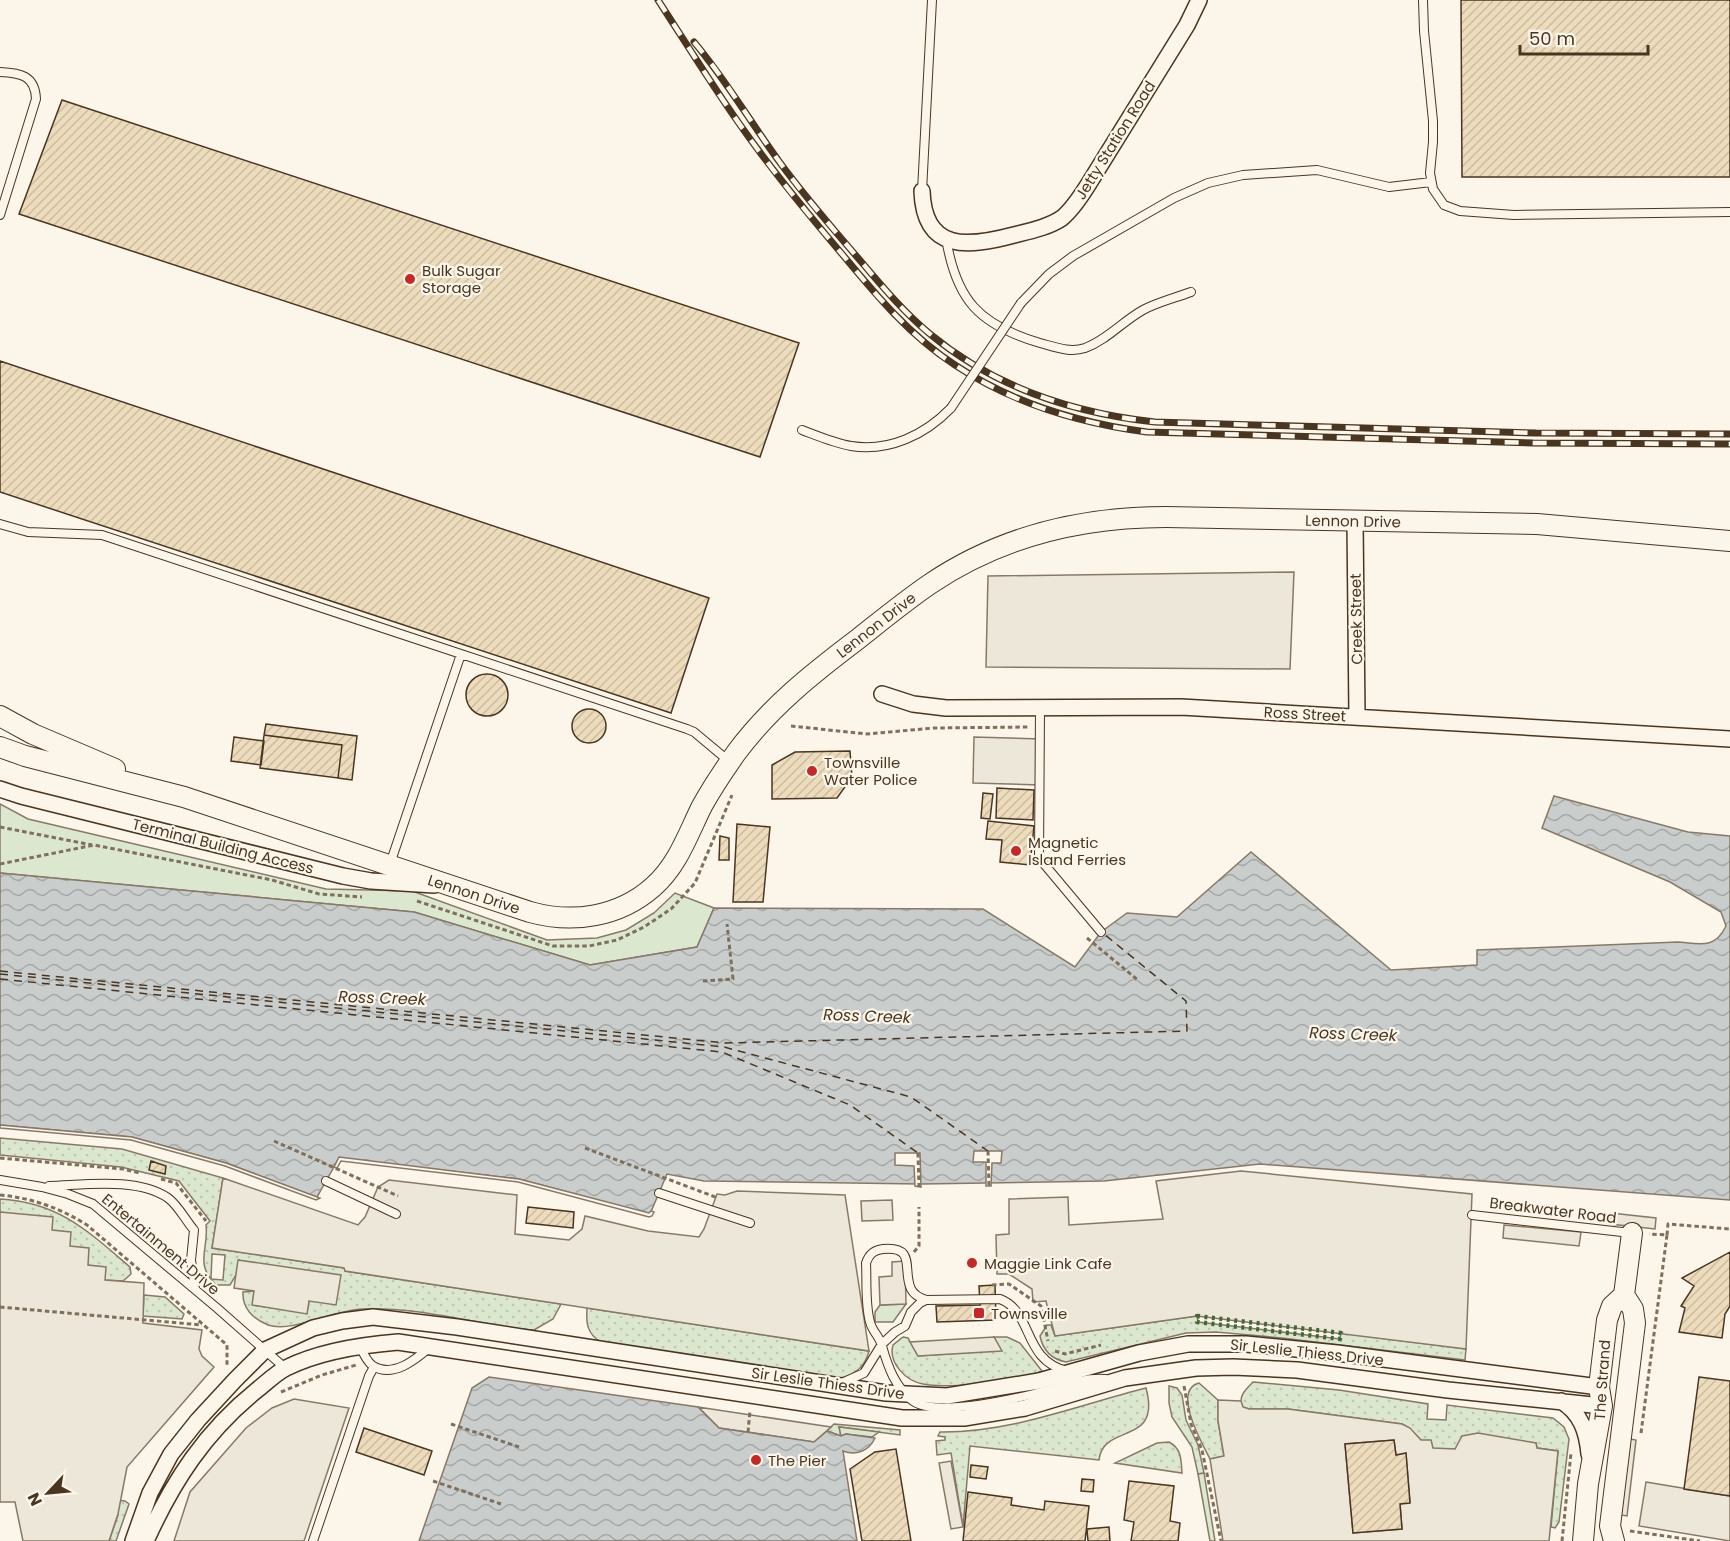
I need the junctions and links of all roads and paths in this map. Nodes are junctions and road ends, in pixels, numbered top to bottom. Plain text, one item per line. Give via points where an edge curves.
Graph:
1 (932, 0) edge
2 (1199, 0) edge
3 (1423, 0) edge
4 (0, 72) edge
5 (1431, 182) junction
6 (922, 191) joint
7 (1730, 212) edge
8 (0, 215) edge
9 (946, 237) junction
10 (1191, 292) dead end
11 (802, 430) dead end
12 (1355, 521) junction
13 (0, 524) edge
14 (1694, 539) junction
15 (1730, 541) edge
16 (1730, 551) edge
17 (461, 654) junction
18 (882, 694) dead end
19 (1040, 708) junction
20 (1357, 717) junction
21 (5, 724) edge
22 (791, 726) dead end
23 (1040, 727) junction
24 (1730, 739) edge
25 (0, 747) edge
26 (730, 762) junction
27 (0, 789) edge
28 (184, 797) junction
29 (0, 827) edge
30 (94, 845) dead end
31 (389, 865) junction
32 (449, 885) junction
33 (727, 924) dead end
34 (1101, 932) dead end
35 (1087, 938) dead end
36 (704, 981) dead end
37 (1139, 981) dead end
38 (274, 1141) dead end
39 (585, 1148) dead end
40 (988, 1151) dead end
41 (918, 1153) dead end
42 (0, 1180) edge
43 (326, 1181) dead end
44 (42, 1186) junction
45 (989, 1186) dead end
46 (919, 1187) dead end
47 (659, 1193) dead end
48 (0, 1195) edge
49 (398, 1196) dead end
50 (723, 1203) dead end
51 (919, 1207) dead end
52 (396, 1214) dead end
53 (1472, 1215) dead end
54 (750, 1223) dead end
55 (1730, 1229) edge
56 (1632, 1233) junction
57 (1667, 1235) junction
58 (904, 1256) junction
59 (990, 1286) dead end
60 (195, 1289) junction
61 (1624, 1295) junction
62 (926, 1300) junction
63 (0, 1307) edge
64 (882, 1344) junction
65 (1049, 1344) dead end
66 (1107, 1344) dead end
67 (360, 1346) junction
68 (430, 1347) junction
69 (265, 1350) junction
70 (1052, 1350) dead end
71 (374, 1366) junction
72 (285, 1368) junction
73 (1182, 1370) junction
74 (1072, 1371) junction
75 (1125, 1378) junction
76 (838, 1385) junction
77 (1627, 1390) junction
78 (906, 1394) junction
79 (1600, 1396) junction
80 (1560, 1401) junction
81 (750, 1409) dead end
82 (1625, 1410) junction
83 (451, 1424) dead end
84 (748, 1432) dead end
85 (1641, 1436) dead end
86 (519, 1447) dead end
87 (1618, 1463) junction
88 (433, 1481) dead end
89 (1588, 1484) junction
90 (501, 1504) dead end
91 (1622, 1536) edge
92 (133, 1541) edge
93 (146, 1541) edge
94 (313, 1541) edge
95 (1221, 1541) edge
96 (1583, 1541) edge
97 (1595, 1541) edge
98 (1700, 1541) edge

1 - 6 lane
2 - 9 street, Jetty Station Road via 1193,16 1088,185 1066,214 1049,224 989,241 968,244
3 - 5 lane via 1433,121
4 - 8 lane via 27,77 34,85 36,99
5 - 7 lane via 1444,205 1460,211 1514,215
5 - 11 lane, bridge via 1389,187 1317,170 1243,175 1208,183 1174,198 1049,274 1021,303 951,408 923,431 884,446 851,446
6 - 9 street via 928,221
9 - 10 lane via 961,290 976,309 1013,334 1064,350 1094,344 1143,310
12 - 14 street, Lennon Drive via 1557,525
12 - 20 street, Creek Street
12 - 26 street, Lennon Drive via 1114,518 1054,528 997,547 930,584 818,670 775,708
13 - 17 lane via 28,532 102,535
14 - 15 street, Lennon Drive
14 - 16 street, Lennon Drive
17 - 26 lane via 687,729
17 - 31 lane
18 - 19 street, Ross Street via 931,707
19 - 20 street, Ross Street via 1181,707
19 - 23 lane
20 - 24 street, Ross Street
21 - 28 street, Lennon Drive
22 - 23 path via 867,734 934,728
23 - 34 lane via 1039,858
25 - 28 street, Lennon Drive
26 - 32 street, Lennon Drive via 671,868 652,887 619,908 589,917 559,918
27 - 32 street, Terminal Building Access via 343,876
28 - 31 street, Lennon Drive
29 - 30 path
31 - 32 street, Lennon Drive
33 - 36 path via 732,979
35 - 37 path
38 - 49 path
39 - 50 path via 715,1196
40 - 45 path
41 - 46 path
42 - 44 lane, Entertainment Drive
43 - 52 lane
44 - 60 lane, Entertainment Drive via 93,1204
44 - 60 lane via 115,1183 152,1190 169,1199 194,1230 191,1260
47 - 54 lane
48 - 63 path via 43,1203 87,1225 204,1326
51 - 58 path via 919,1246
53 - 56 lane, Breakwater Road
55 - 57 path via 1668,1224
56 - 57 path
56 - 61 street, The Strand
57 - 85 path
58 - 62 lane via 911,1289
58 - 64 lane via 894,1248 878,1249 868,1256 866,1263 869,1320
59 - 65 path via 1009,1284 1041,1306
60 - 69 lane, Entertainment Drive
61 - 77 street, The Strand via 1633,1309 1635,1323
61 - 79 street, The Strand via 1612,1306 1606,1320
62 - 64 lane via 911,1312 905,1326
62 - 74 lane via 1005,1301 1018,1314 1041,1357
64 - 76 lane via 864,1373
64 - 78 lane via 892,1376
66 - 70 path via 1065,1354
67 - 68 street, Sir Leslie Thiess Drive via 398,1342
67 - 71 lane
67 - 72 street, Sir Leslie Thiess Drive
68 - 71 lane via 403,1367 384,1370
68 - 75 street, Sir Leslie Thiess Drive via 902,1418 964,1418 1025,1408
69 - 72 lane, Entertainment Drive
69 - 76 street, Sir Leslie Thiess Drive via 313,1329 373,1317
69 - 92 street, Sir Leslie Thiess Drive via 171,1454 150,1493
71 - 94 lane
72 - 93 street, Sir Leslie Thiess Drive via 230,1412 198,1449 169,1492
73 - 75 street, Sir Leslie Thiess Drive
73 - 80 street, Sir Leslie Thiess Drive via 1297,1370
73 - 95 path via 1187,1411 1202,1450
74 - 78 street, Sir Leslie Thiess Drive via 947,1396
74 - 79 street, Sir Leslie Thiess Drive via 1188,1344 1246,1344 1337,1353
75 - 78 lane via 1085,1379 1019,1398 963,1407 922,1405
76 - 78 street, Sir Leslie Thiess Drive
77 - 79 street, Sir Leslie Thiess Drive
77 - 82 street, The Strand
79 - 80 street, Sir Leslie Thiess Drive
79 - 82 street, Sir Leslie Thiess Drive
79 - 89 street, The Strand
80 - 89 street via 1572,1409 1586,1431
81 - 84 path
82 - 87 street, The Strand
83 - 86 path
87 - 91 street, The Strand via 1610,1526
87 - 97 street via 1601,1500
88 - 90 path
89 - 96 street, The Strand
91 - 98 path

